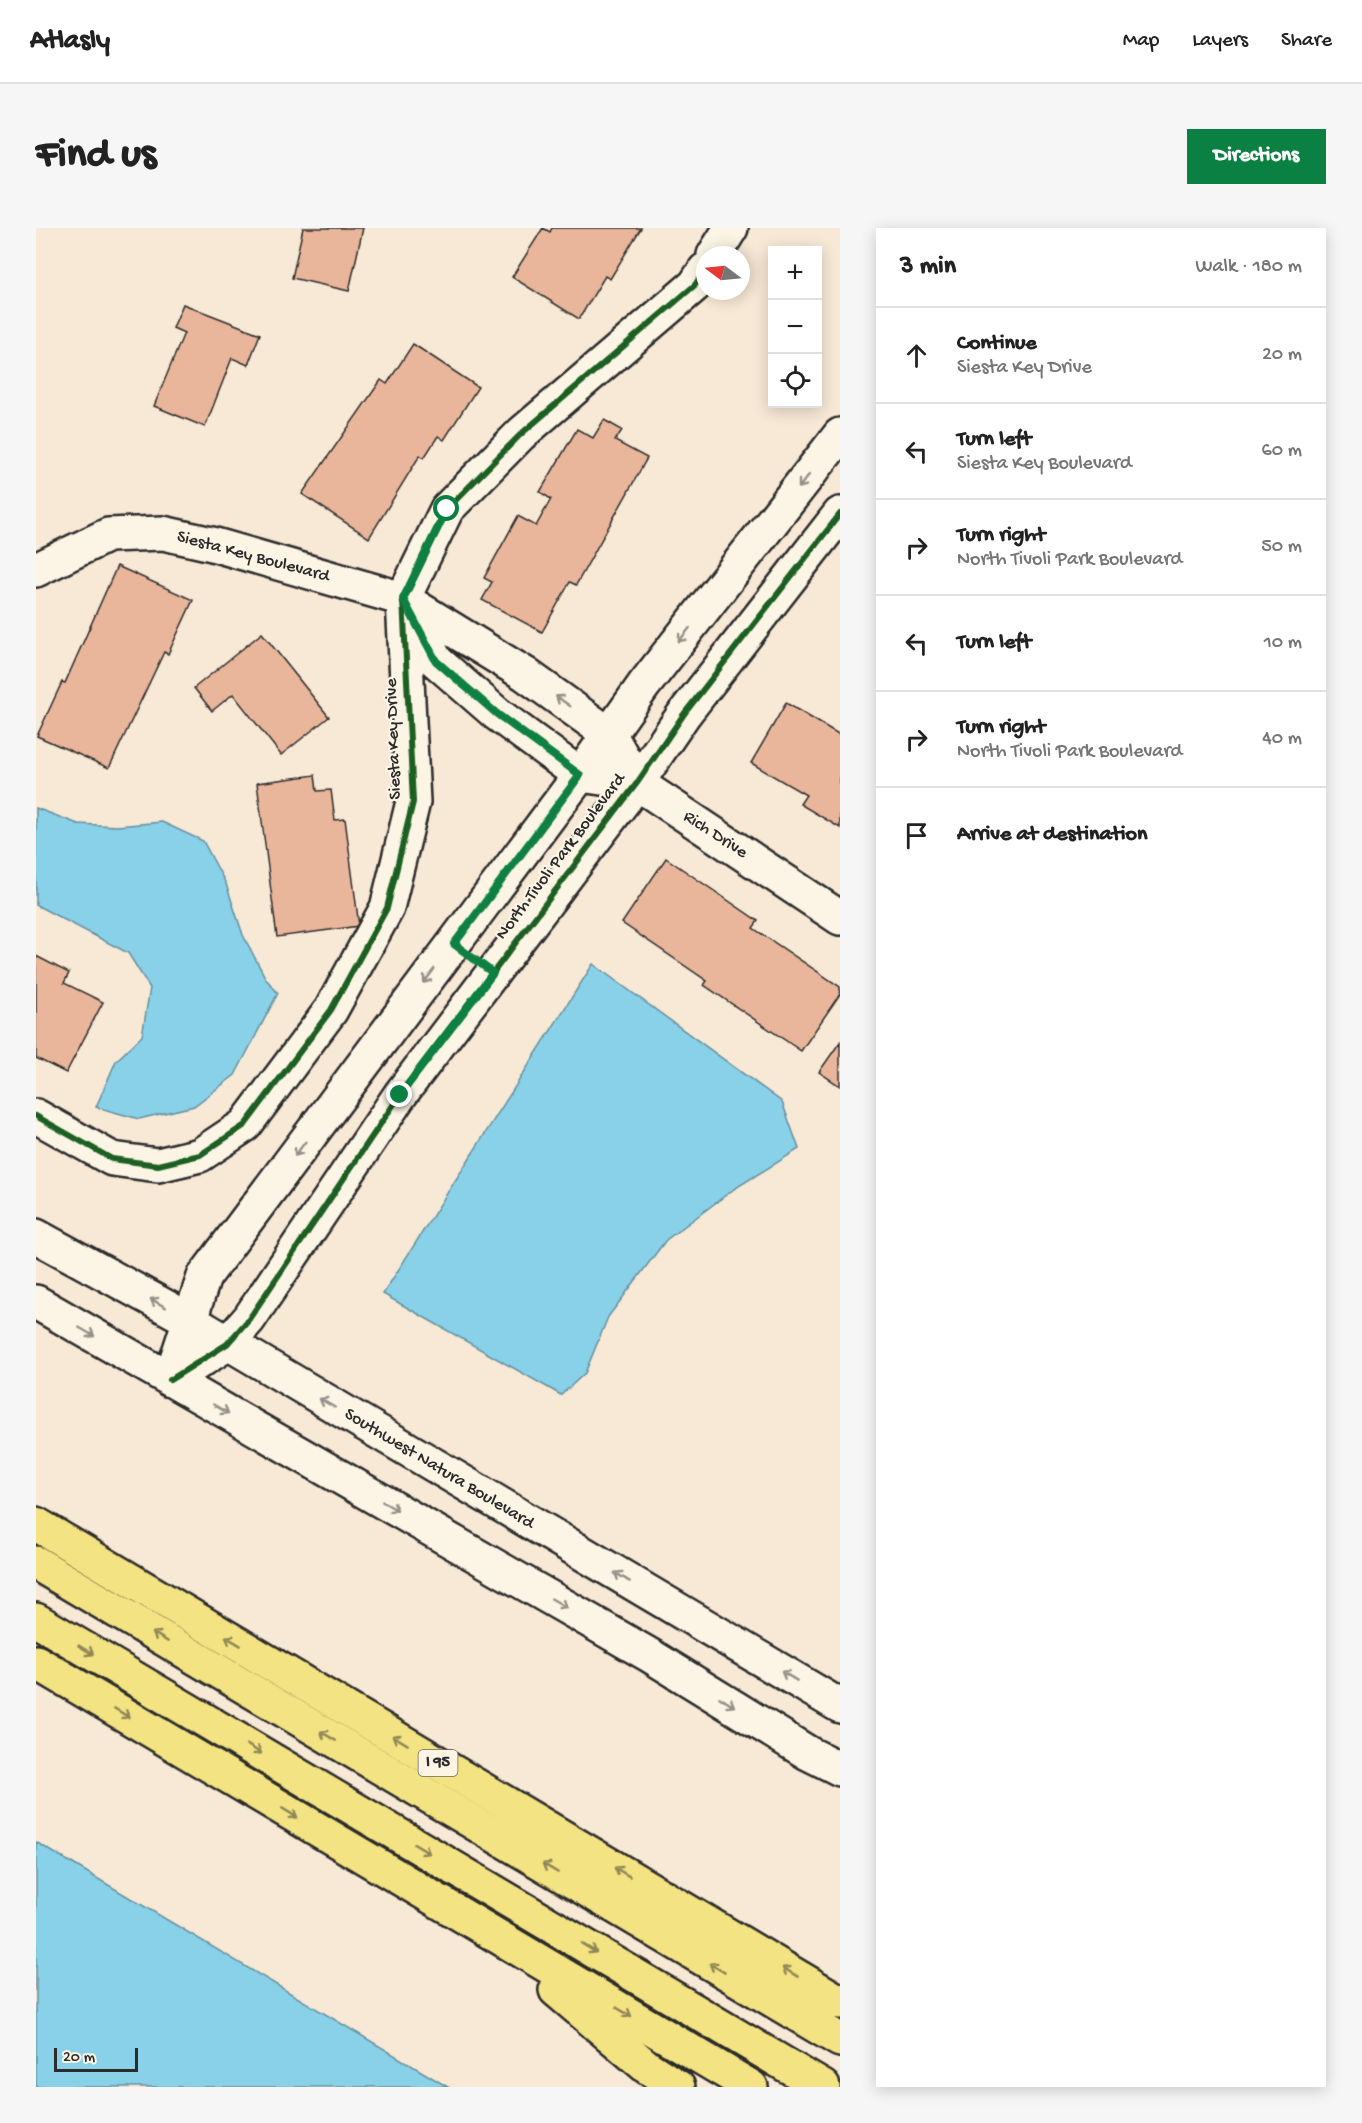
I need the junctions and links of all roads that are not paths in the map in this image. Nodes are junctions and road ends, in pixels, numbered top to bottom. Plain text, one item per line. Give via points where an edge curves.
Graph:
1 (731, 228) edge
2 (720, 246) edge
3 (696, 284) edge
4 (840, 435) edge
5 (840, 514) edge
6 (36, 570) edge
7 (403, 599) junction
8 (610, 735) junction
9 (580, 775) junction
10 (637, 783) junction
11 (840, 918) edge
12 (454, 944) junction
13 (493, 973) junction
14 (327, 1112) junction
15 (36, 1116) edge
16 (370, 1140) junction
17 (36, 1236) edge
18 (36, 1302) edge
19 (188, 1319) junction
20 (227, 1344) junction
21 (170, 1380) junction
22 (36, 1524) edge
23 (36, 1563) edge
24 (36, 1620) edge
25 (36, 1662) edge
26 (840, 1706) edge
27 (840, 1769) edge
28 (483, 1928) junction
29 (840, 2002) edge
30 (840, 2040) edge
31 (678, 2087) edge
32 (751, 2087) edge
33 (823, 2087) edge

1 - 2 street
3 - 7 street, Siesta Key Drive via 521,434 447,509
4 -> 8 street, North Tivoli Park Boulevard via 644,685
5 - 10 street, North Tivoli Park Boulevard via 684,714
6 - 7 street, Siesta Key Boulevard via 108,535 163,533
8 -> 7 street, Siesta Key Boulevard via 525,674
7 - 9 street via 436,661 497,714
7 - 15 street, Siesta Key Drive via 413,802 387,908 331,1010 245,1125 200,1155 158,1165 111,1159
8 - 9 street, North Tivoli Park Boulevard
8 - 10 street, Rich Drive
9 - 10 street
9 - 12 street, North Tivoli Park Boulevard
10 - 11 street, Rich Drive
10 - 13 street, North Tivoli Park Boulevard
12 - 13 street
12 -> 14 street, North Tivoli Park Boulevard
13 - 16 street, North Tivoli Park Boulevard
14 - 16 street
14 -> 19 street, North Tivoli Park Boulevard via 204,1277
16 - 20 street, North Tivoli Park Boulevard via 249,1318
19 -> 17 street, Southwest Natura Boulevard
18 -> 21 street
19 - 20 street, Southwest Natura Boulevard
19 - 21 street, North Tivoli Park Boulevard
20 - 21 street, North Tivoli Park Boulevard
26 -> 20 street, Southwest Natura Boulevard
21 -> 27 street
29 -> 22 highway, I 95
30 -> 23 highway
24 -> 33 highway
25 -> 28 highway
28 - 31 highway via 647,2067
28 -> 32 highway

